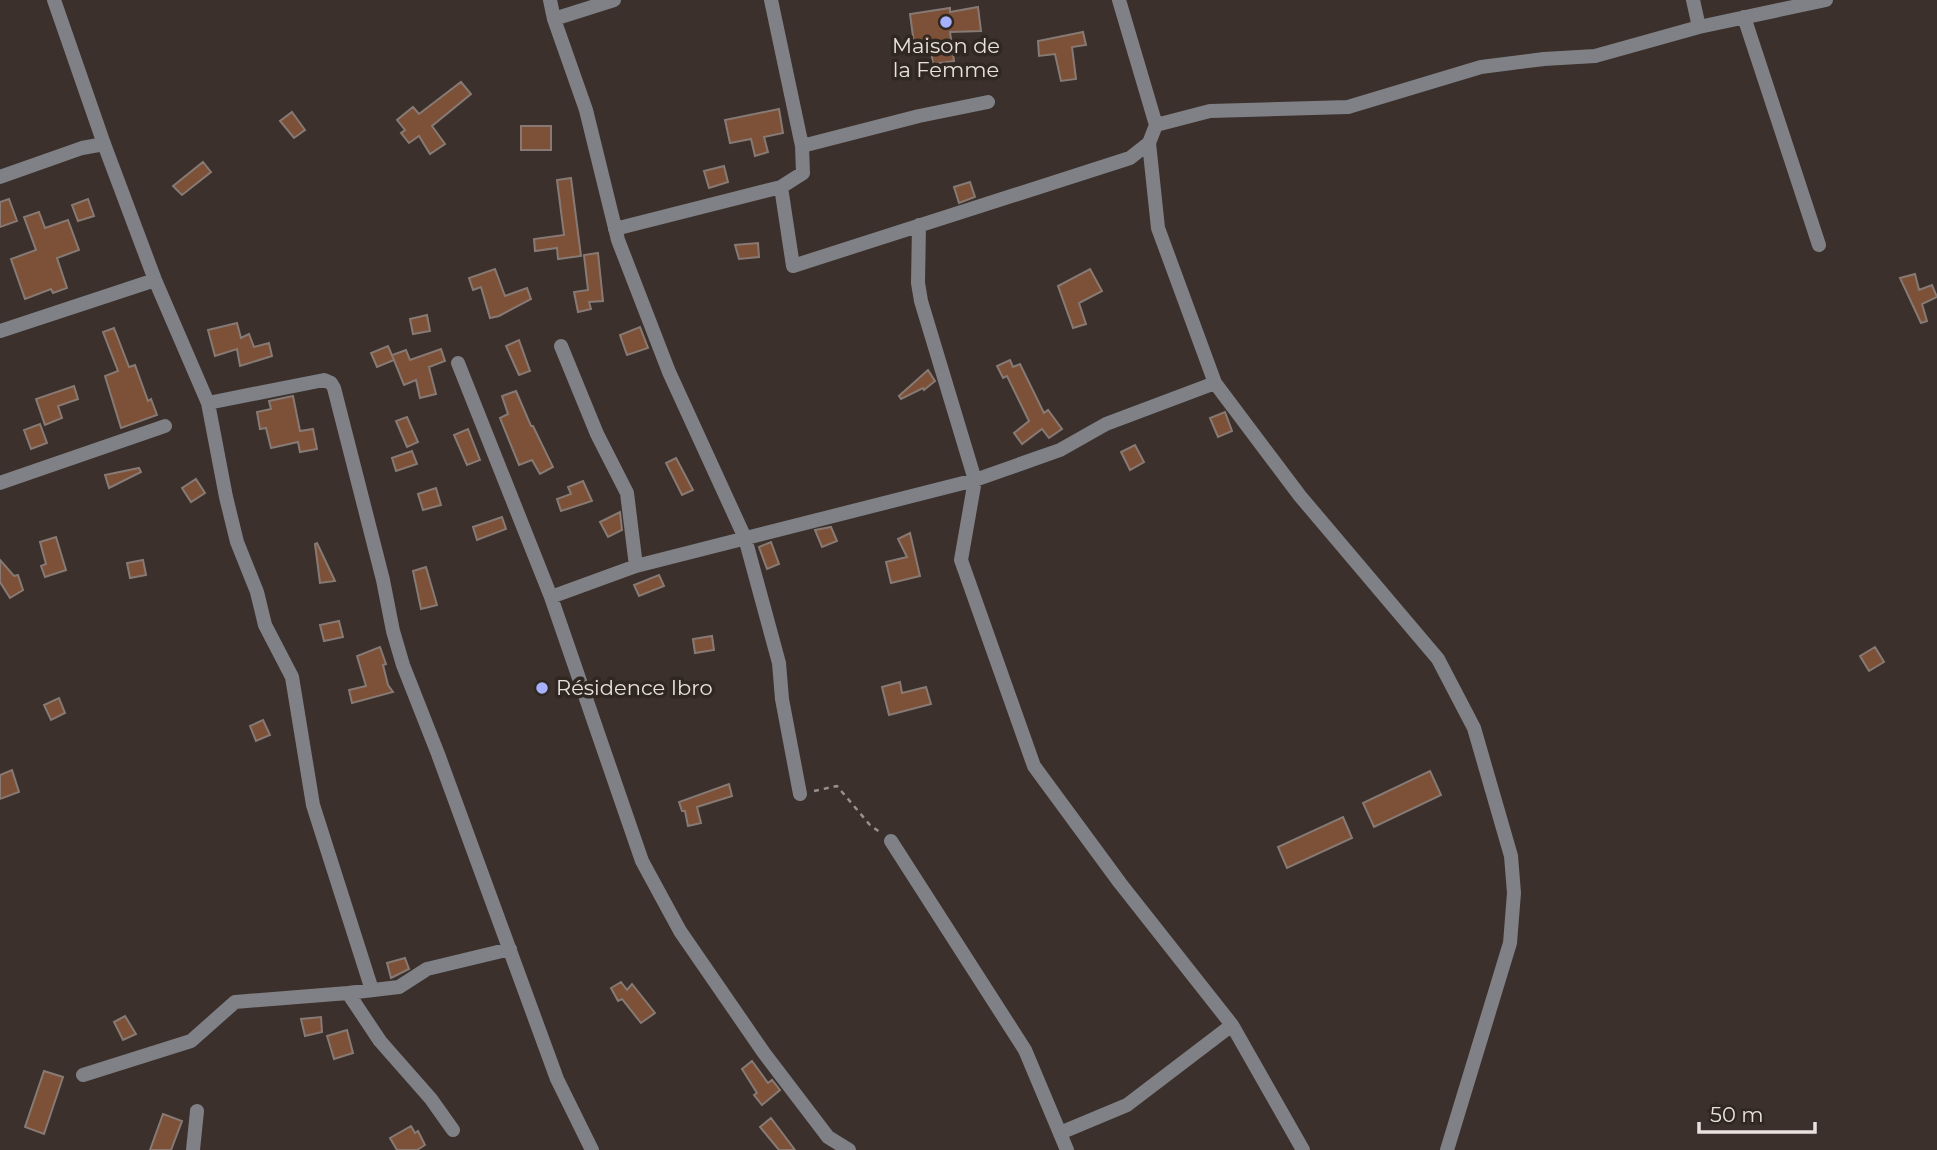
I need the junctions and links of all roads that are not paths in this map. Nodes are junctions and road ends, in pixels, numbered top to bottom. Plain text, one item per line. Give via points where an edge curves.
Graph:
1 (54, 0) edge
2 (550, 0) edge
3 (614, 0) edge
4 (771, 0) edge
5 (1119, 0) edge
6 (1693, 0) edge
7 (1826, 0) edge
8 (1744, 17) junction
9 (554, 19) junction
10 (1699, 27) junction
11 (988, 102) dead end
12 (1156, 125) junction
13 (1149, 143) junction
14 (104, 144) junction
15 (802, 146) junction
16 (0, 177) edge
17 (781, 187) junction
18 (919, 225) junction
19 (615, 229) junction
20 (1819, 245) dead end
21 (155, 280) junction
22 (0, 331) edge
23 (561, 346) dead end
24 (458, 363) dead end
25 (1215, 383) junction
26 (208, 403) junction
27 (165, 426) dead end
28 (975, 480) junction
29 (0, 483) edge
30 (744, 538) junction
31 (636, 566) junction
32 (551, 597) junction
33 (800, 794) road end
34 (891, 841) road end
35 (510, 949) junction
36 (372, 990) junction
37 (348, 993) junction
38 (1233, 1026) junction
39 (83, 1075) dead end
40 (197, 1111) dead end
41 (453, 1130) dead end
42 (1060, 1132) junction
43 (193, 1150) edge
44 (592, 1150) edge
45 (849, 1150) edge
46 (1067, 1150) edge
47 (1303, 1150) edge
48 (1447, 1150) edge

1 - 14 street
2 - 9 street
3 - 9 street
4 - 15 street
5 - 12 street
6 - 10 street
7 - 8 street
8 - 10 street
8 - 20 street
9 - 19 street via 586,110
10 - 12 street via 1595,56 1481,67 1348,107 1210,111
11 - 15 street
12 - 13 street
13 - 18 street via 1130,158
13 - 25 street via 1158,228
14 - 16 street
14 - 21 street
15 - 17 street via 803,173
17 - 18 street via 793,265
17 - 19 street
18 - 28 street via 921,301
19 - 30 street via 669,372
21 - 22 street
21 - 26 street
23 - 31 street via 627,493
24 - 32 street
25 - 28 street via 1106,424 1060,450
25 - 48 street via 1300,496 1438,659 1474,728 1511,856 1514,893 1510,943
26 - 35 street via 324,380 334,388 403,665
26 - 36 street via 237,542 265,625 292,677 313,805
27 - 29 street
28 - 30 street
28 - 38 street via 961,560 1034,766
30 - 31 street
30 - 33 street via 779,663
31 - 32 street
32 - 45 street via 642,862 680,931 764,1053 828,1138
34 - 42 street via 1025,1050
35 - 36 street via 427,969 399,987
35 - 44 street via 557,1079
36 - 37 street
37 - 39 street via 235,1002 191,1041
37 - 41 street via 380,1041
38 - 42 street via 1126,1105
38 - 47 street
40 - 43 street
42 - 46 street

